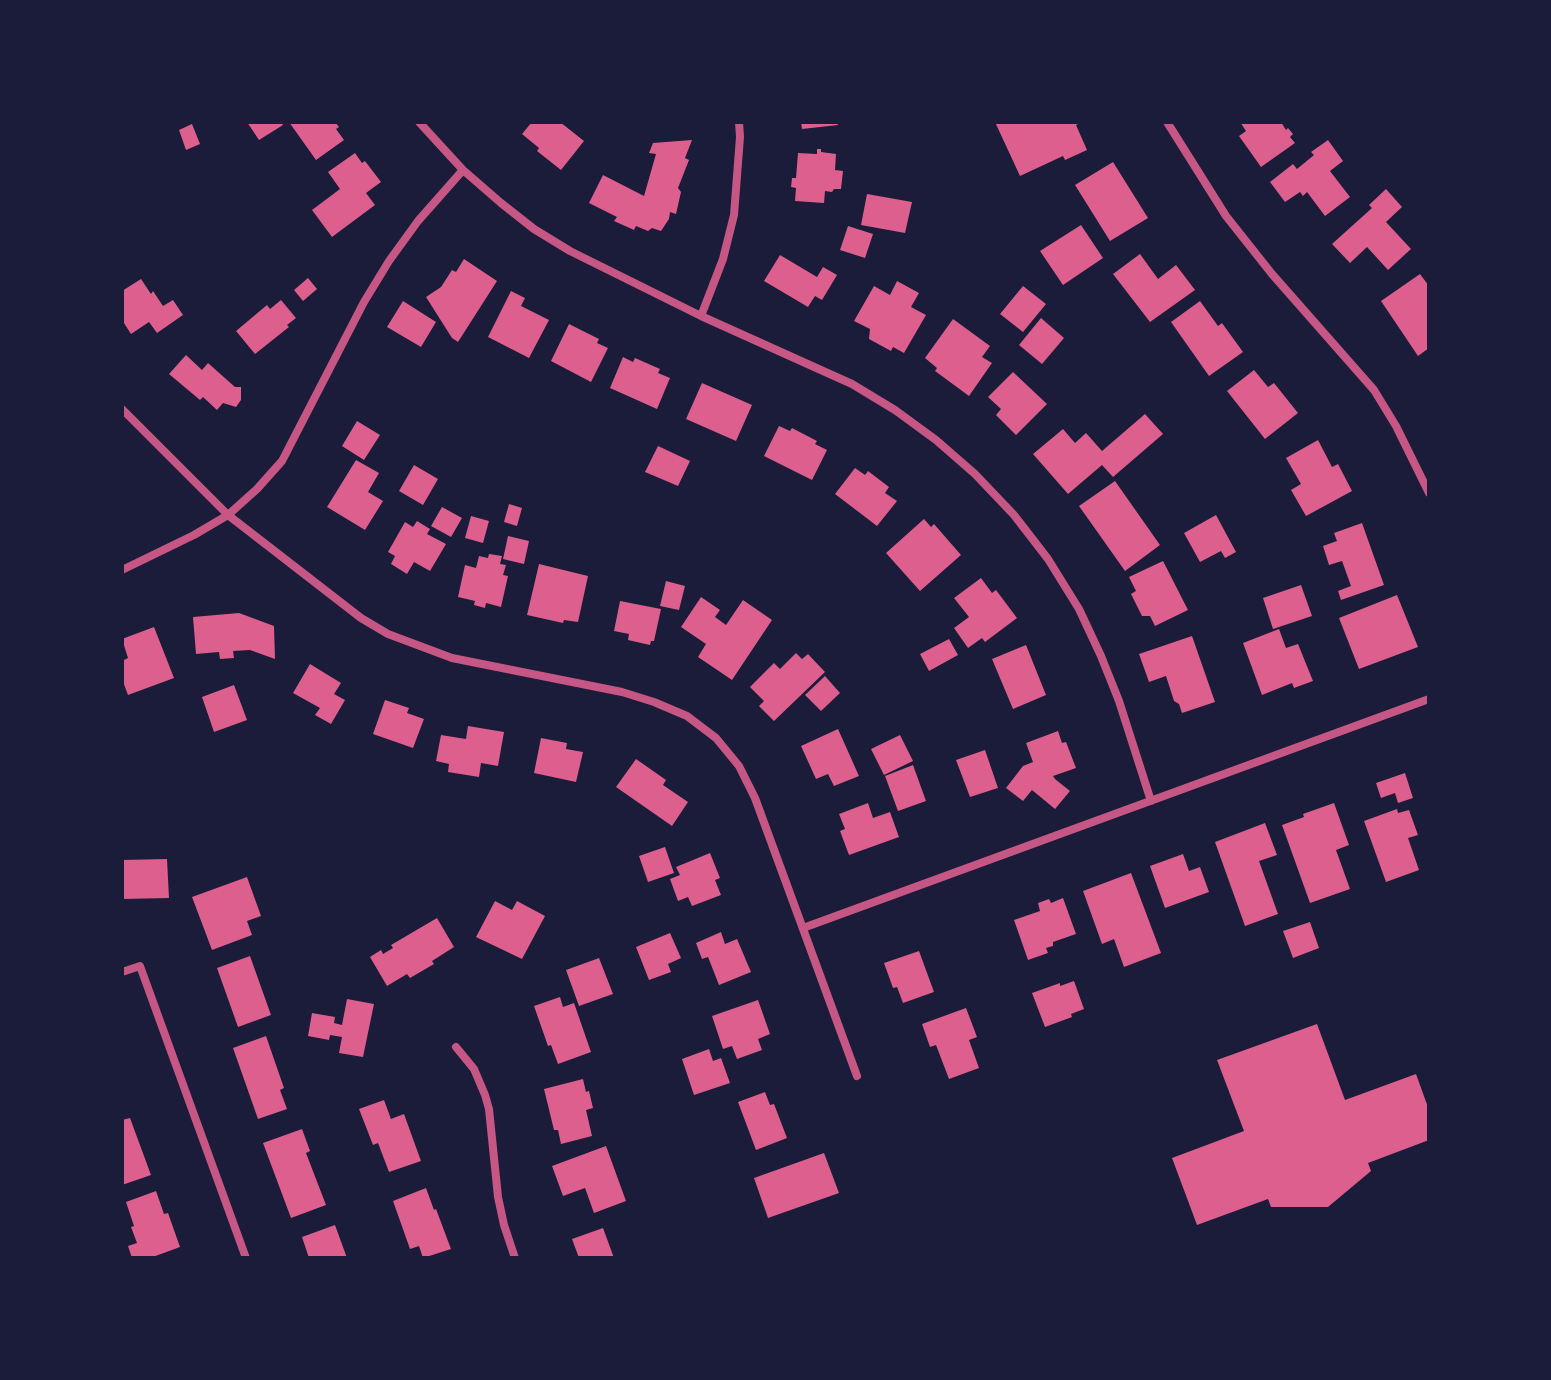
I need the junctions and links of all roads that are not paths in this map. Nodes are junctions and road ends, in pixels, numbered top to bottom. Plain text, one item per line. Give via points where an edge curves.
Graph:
1 (419, 122) edge
2 (739, 122) edge
3 (1167, 122) edge
4 (463, 170) junction
5 (701, 316) junction
6 (122, 409) edge
7 (1429, 493) edge
8 (228, 515) junction
9 (122, 570) edge
10 (1429, 699) edge
11 (1151, 801) junction
12 (803, 928) junction
13 (122, 972) edge
14 (456, 1047) dead end
15 (857, 1076) dead end
16 (246, 1258) edge
17 (515, 1258) edge

1 - 4 street
2 - 5 street via 734,215
3 - 7 street via 1226,216 1374,390
4 - 5 street via 570,251
4 - 8 street via 389,261 282,461
5 - 11 street via 852,384 895,410 975,474 1014,515 1079,609 1119,701
6 - 8 street
8 - 9 street
8 - 12 street via 388,634 452,658 622,692 687,716 716,738 739,766
10 - 11 street
11 - 12 street
12 - 15 street
13 - 16 street via 140,966
14 - 17 street via 474,1069 489,1109 498,1197

